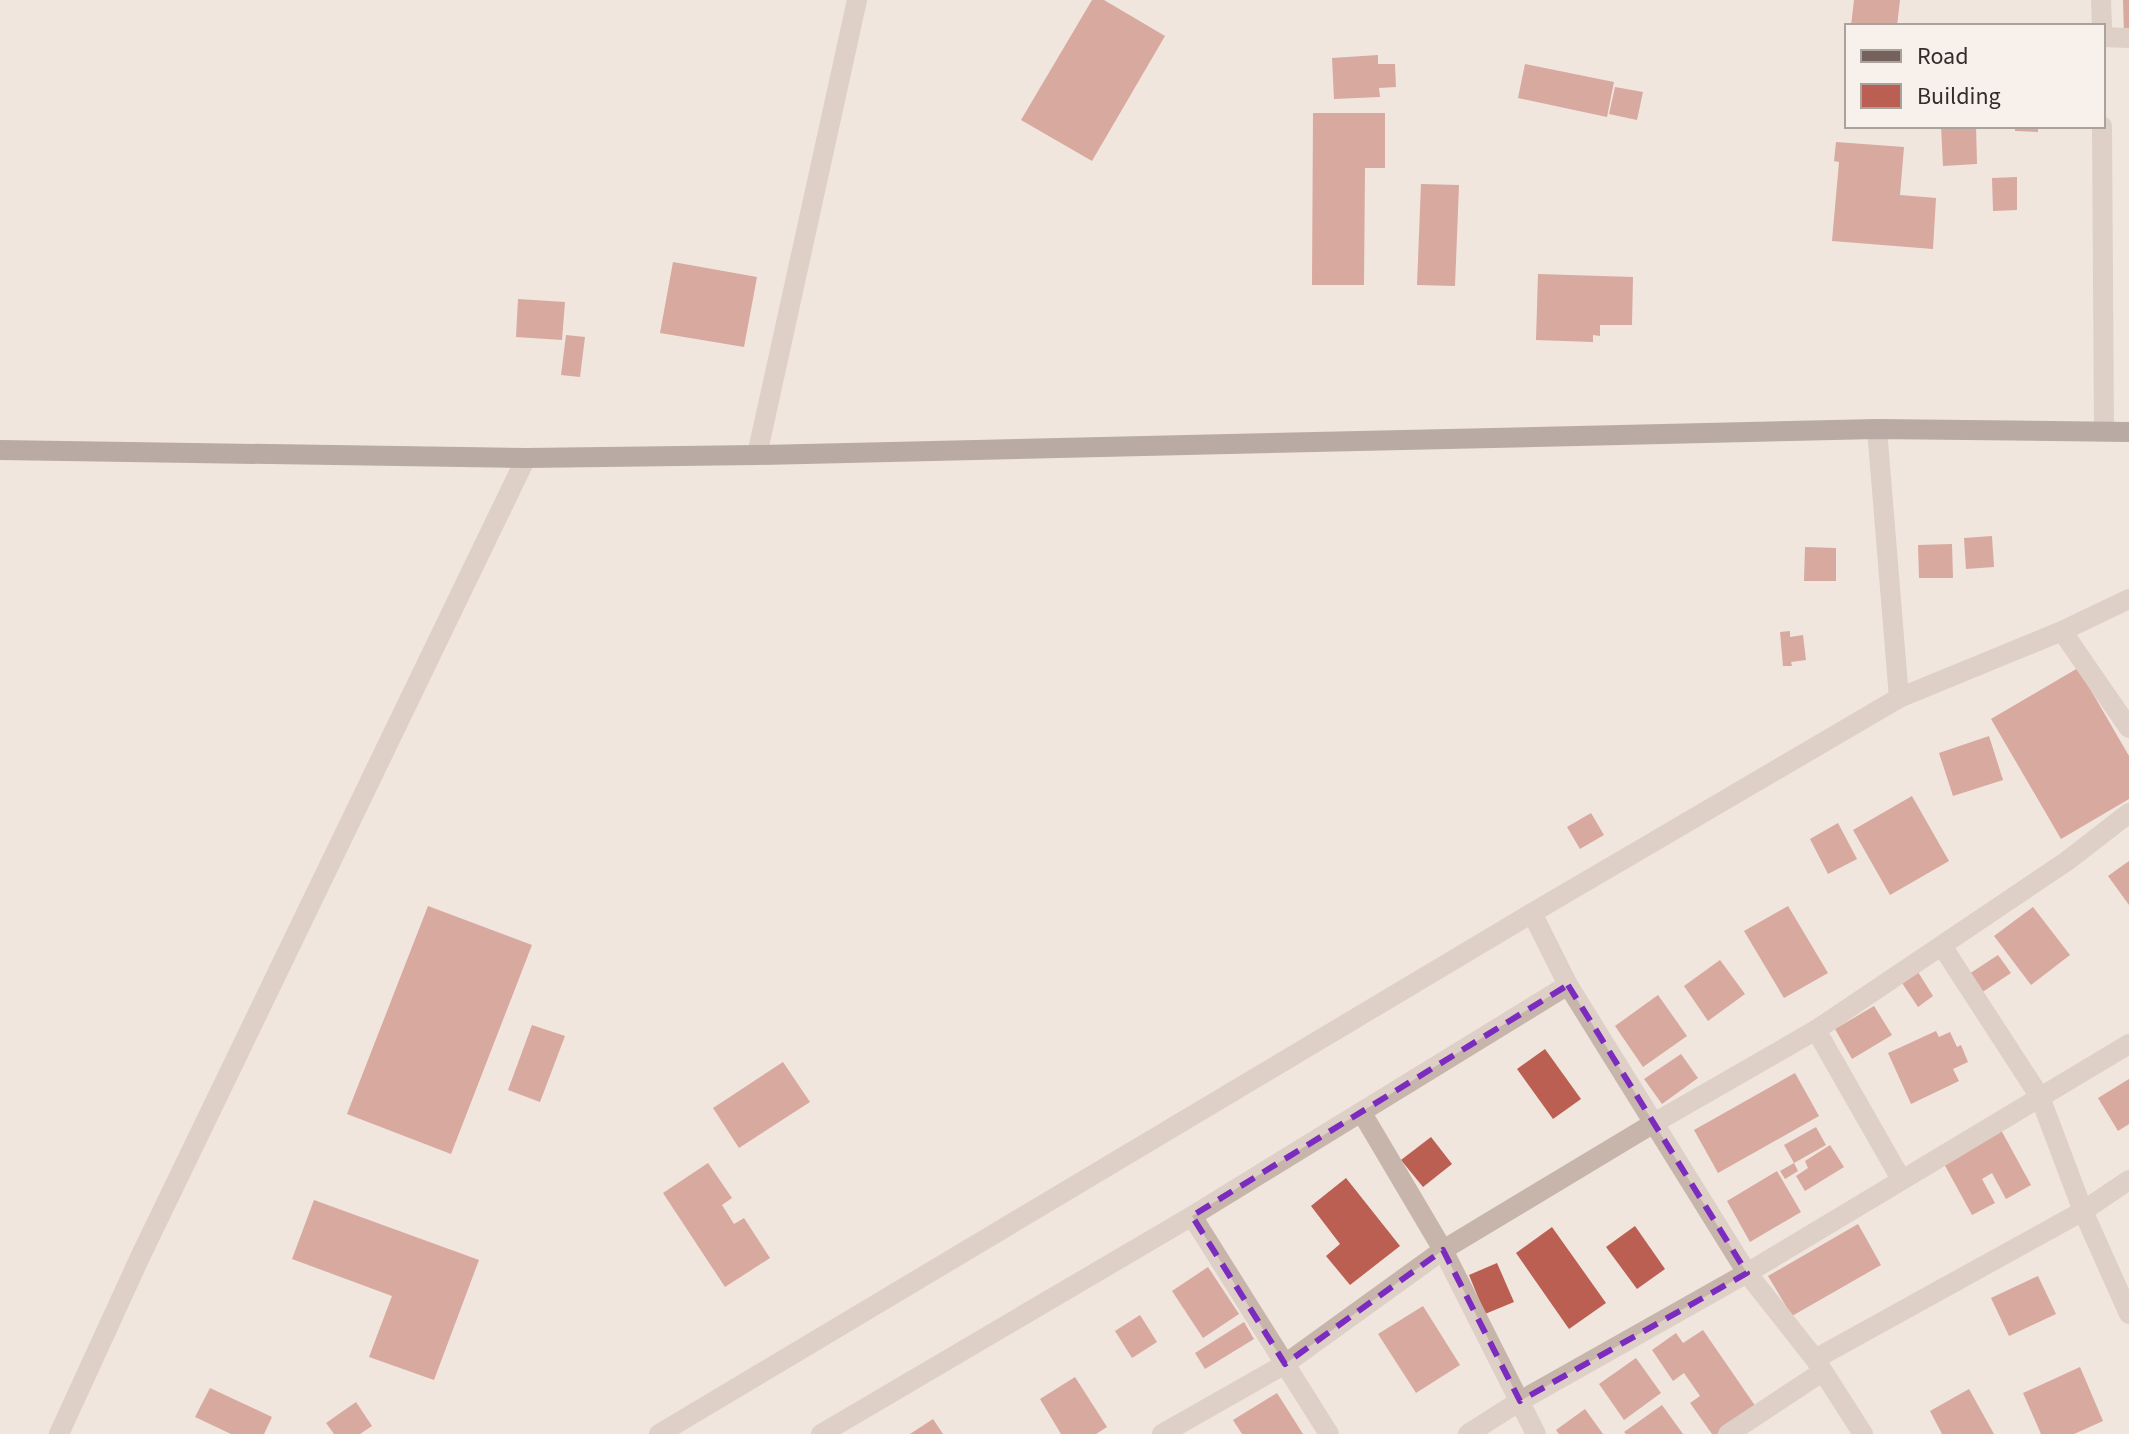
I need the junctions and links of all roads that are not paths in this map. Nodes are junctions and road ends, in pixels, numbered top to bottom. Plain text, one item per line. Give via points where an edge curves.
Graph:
1 (857, 0) edge
2 (2101, 0) edge
3 (2102, 24) edge
4 (2105, 37) edge
5 (2129, 38) edge
6 (2102, 128) edge
7 (1877, 429) junction
8 (2104, 431) junction
9 (2129, 432) edge
10 (0, 450) edge
11 (757, 455) junction
12 (526, 458) junction
13 (2129, 599) edge
14 (2062, 631) junction
15 (1899, 698) junction
16 (2129, 728) edge
17 (2129, 813) edge
18 (1532, 913) junction
19 (1942, 946) junction
20 (1568, 985) junction
21 (1816, 1030) junction
22 (2129, 1044) edge
23 (2040, 1097) junction
24 (1362, 1113) junction
25 (1654, 1123) junction
26 (1901, 1179) junction
27 (2129, 1180) edge
28 (2083, 1211) junction
29 (1192, 1216) junction
30 (1443, 1250) junction
31 (1747, 1273) junction
32 (2129, 1314) edge
33 (1285, 1364) junction
34 (1818, 1366) junction
35 (1520, 1401) junction
36 (59, 1434) edge
37 (659, 1434) edge
38 (821, 1434) edge
39 (1162, 1434) edge
40 (1329, 1434) edge
41 (1468, 1434) edge
42 (1536, 1434) edge
43 (1728, 1434) edge
44 (1863, 1434) edge

1 - 11 street
2 - 3 street
4 - 5 street
6 - 8 street
7 - 8 main road
7 - 11 main road
7 - 15 street
8 - 9 main road
10 - 12 main road
11 - 12 main road
12 - 36 street
13 - 14 street
14 - 15 street
14 - 16 street
15 - 18 street
17 - 19 street
18 - 20 street
18 - 37 street
19 - 21 street
19 - 23 street
20 - 24 street
20 - 25 street
21 - 25 street
21 - 26 street
22 - 23 street
23 - 26 street
23 - 28 street
24 - 29 street
24 - 30 street
25 - 30 street
25 - 31 street
26 - 31 street
27 - 28 street
28 - 32 street
28 - 34 street
29 - 33 street
29 - 38 street
30 - 33 street
30 - 35 street
31 - 34 street
31 - 35 street
33 - 39 street
33 - 40 street
34 - 43 street
34 - 44 street
35 - 41 street
35 - 42 street

